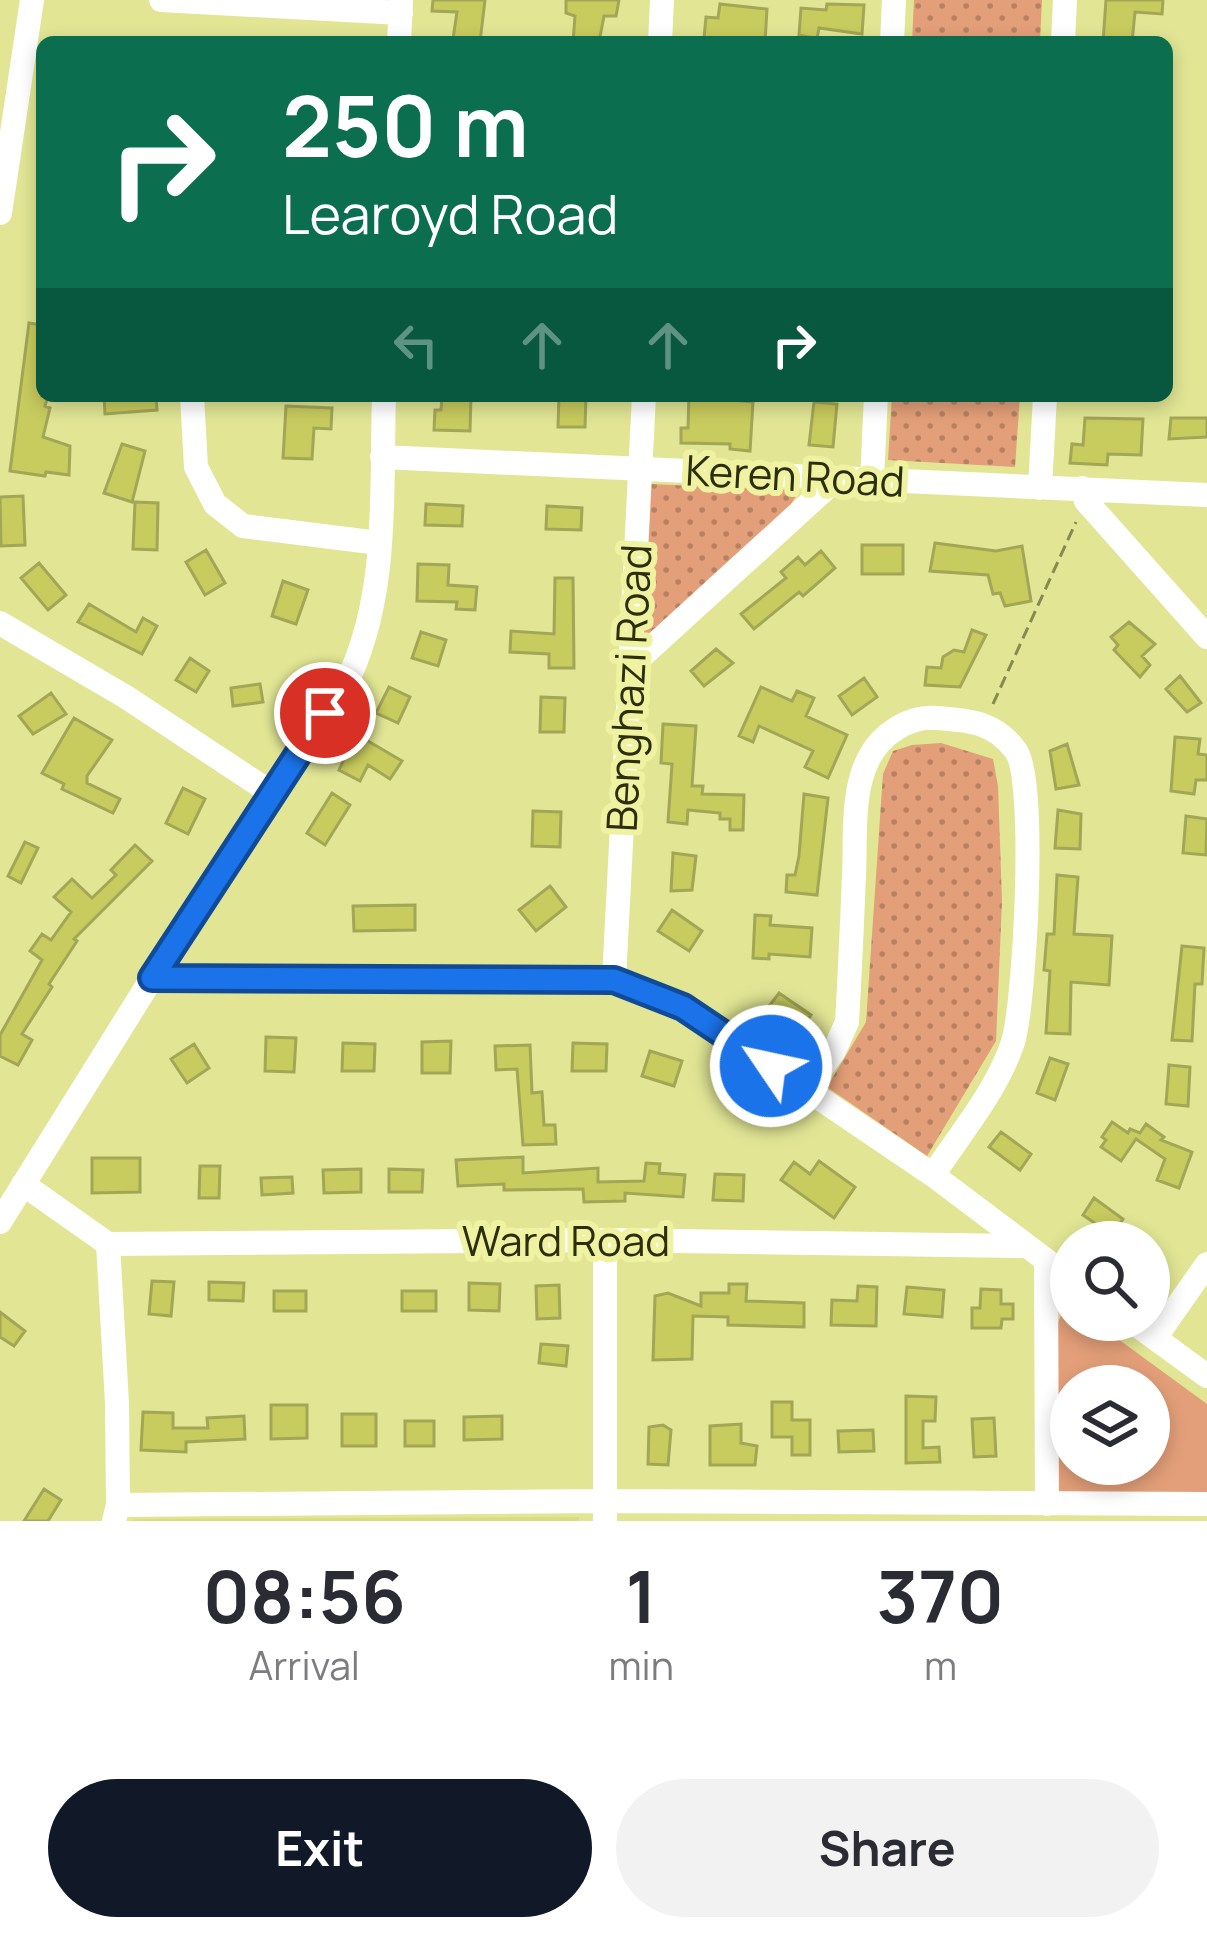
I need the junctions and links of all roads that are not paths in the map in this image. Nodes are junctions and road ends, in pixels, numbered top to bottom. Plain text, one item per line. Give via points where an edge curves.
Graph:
1 (32, 0) edge
2 (161, 0) edge
3 (662, 0) edge
4 (894, 0) edge
5 (1065, 0) edge
6 (401, 7) edge
7 (660, 36) edge
8 (892, 36) edge
9 (1063, 36) edge
10 (0, 214) edge
11 (192, 402) edge
12 (385, 402) edge
13 (644, 402) edge
14 (876, 402) edge
15 (1045, 402) edge
16 (382, 457) junction
17 (640, 467) junction
18 (872, 479) junction
19 (834, 481) junction
20 (1040, 488) junction
21 (1084, 495) junction
22 (1207, 495) edge
23 (379, 543) junction
24 (0, 623) edge
25 (1207, 637) edge
26 (630, 668) junction
27 (273, 794) junction
28 (152, 978) junction
29 (614, 980) junction
30 (806, 1090) junction
31 (933, 1175) junction
32 (23, 1184) junction
33 (0, 1222) edge
34 (605, 1240) junction
35 (108, 1244) junction
36 (1024, 1246) junction
37 (1046, 1261) junction
38 (1050, 1264) edge
39 (1207, 1264) edge
40 (1170, 1318) edge
41 (1160, 1341) edge
42 (1207, 1376) edge
43 (1047, 1504) junction
44 (1207, 1504) edge
45 (605, 1511) edge
46 (863, 1511) edge
47 (116, 1513) edge

1 - 10 street
2 - 6 street
3 - 7 street
4 - 8 street
5 - 9 street
11 - 23 street via 196,467 215,504 243,526
12 - 16 street
13 - 17 street, Benghazi Road
14 - 18 street
15 - 20 street
16 - 17 street, Keren Road
16 - 23 street
17 - 19 street, Keren Road
17 - 26 street, Benghazi Road
18 - 19 street, Keren Road
18 - 20 street, Keren Road
19 - 26 street
20 - 21 street, Keren Road
21 - 22 street, Keren Road
21 - 25 street
23 - 27 street via 368,635
24 - 27 street
26 - 29 street, Benghazi Road
27 - 28 street
28 - 29 street
28 - 32 street
29 - 30 street via 683,1007
30 - 31 street
30 - 31 street via 847,1022 857,806 868,758 882,738 912,721 984,722 1018,754 1025,780 1018,1022 1000,1070
31 - 36 street
32 - 33 street
32 - 35 street
34 - 35 street, Ward Road
34 - 36 street, Ward Road
34 - 45 street
35 - 47 street
36 - 37 street
37 - 38 street
37 - 43 street
39 - 40 street
41 - 42 street
43 - 44 street
43 - 46 street
45 - 46 street
45 - 47 street

